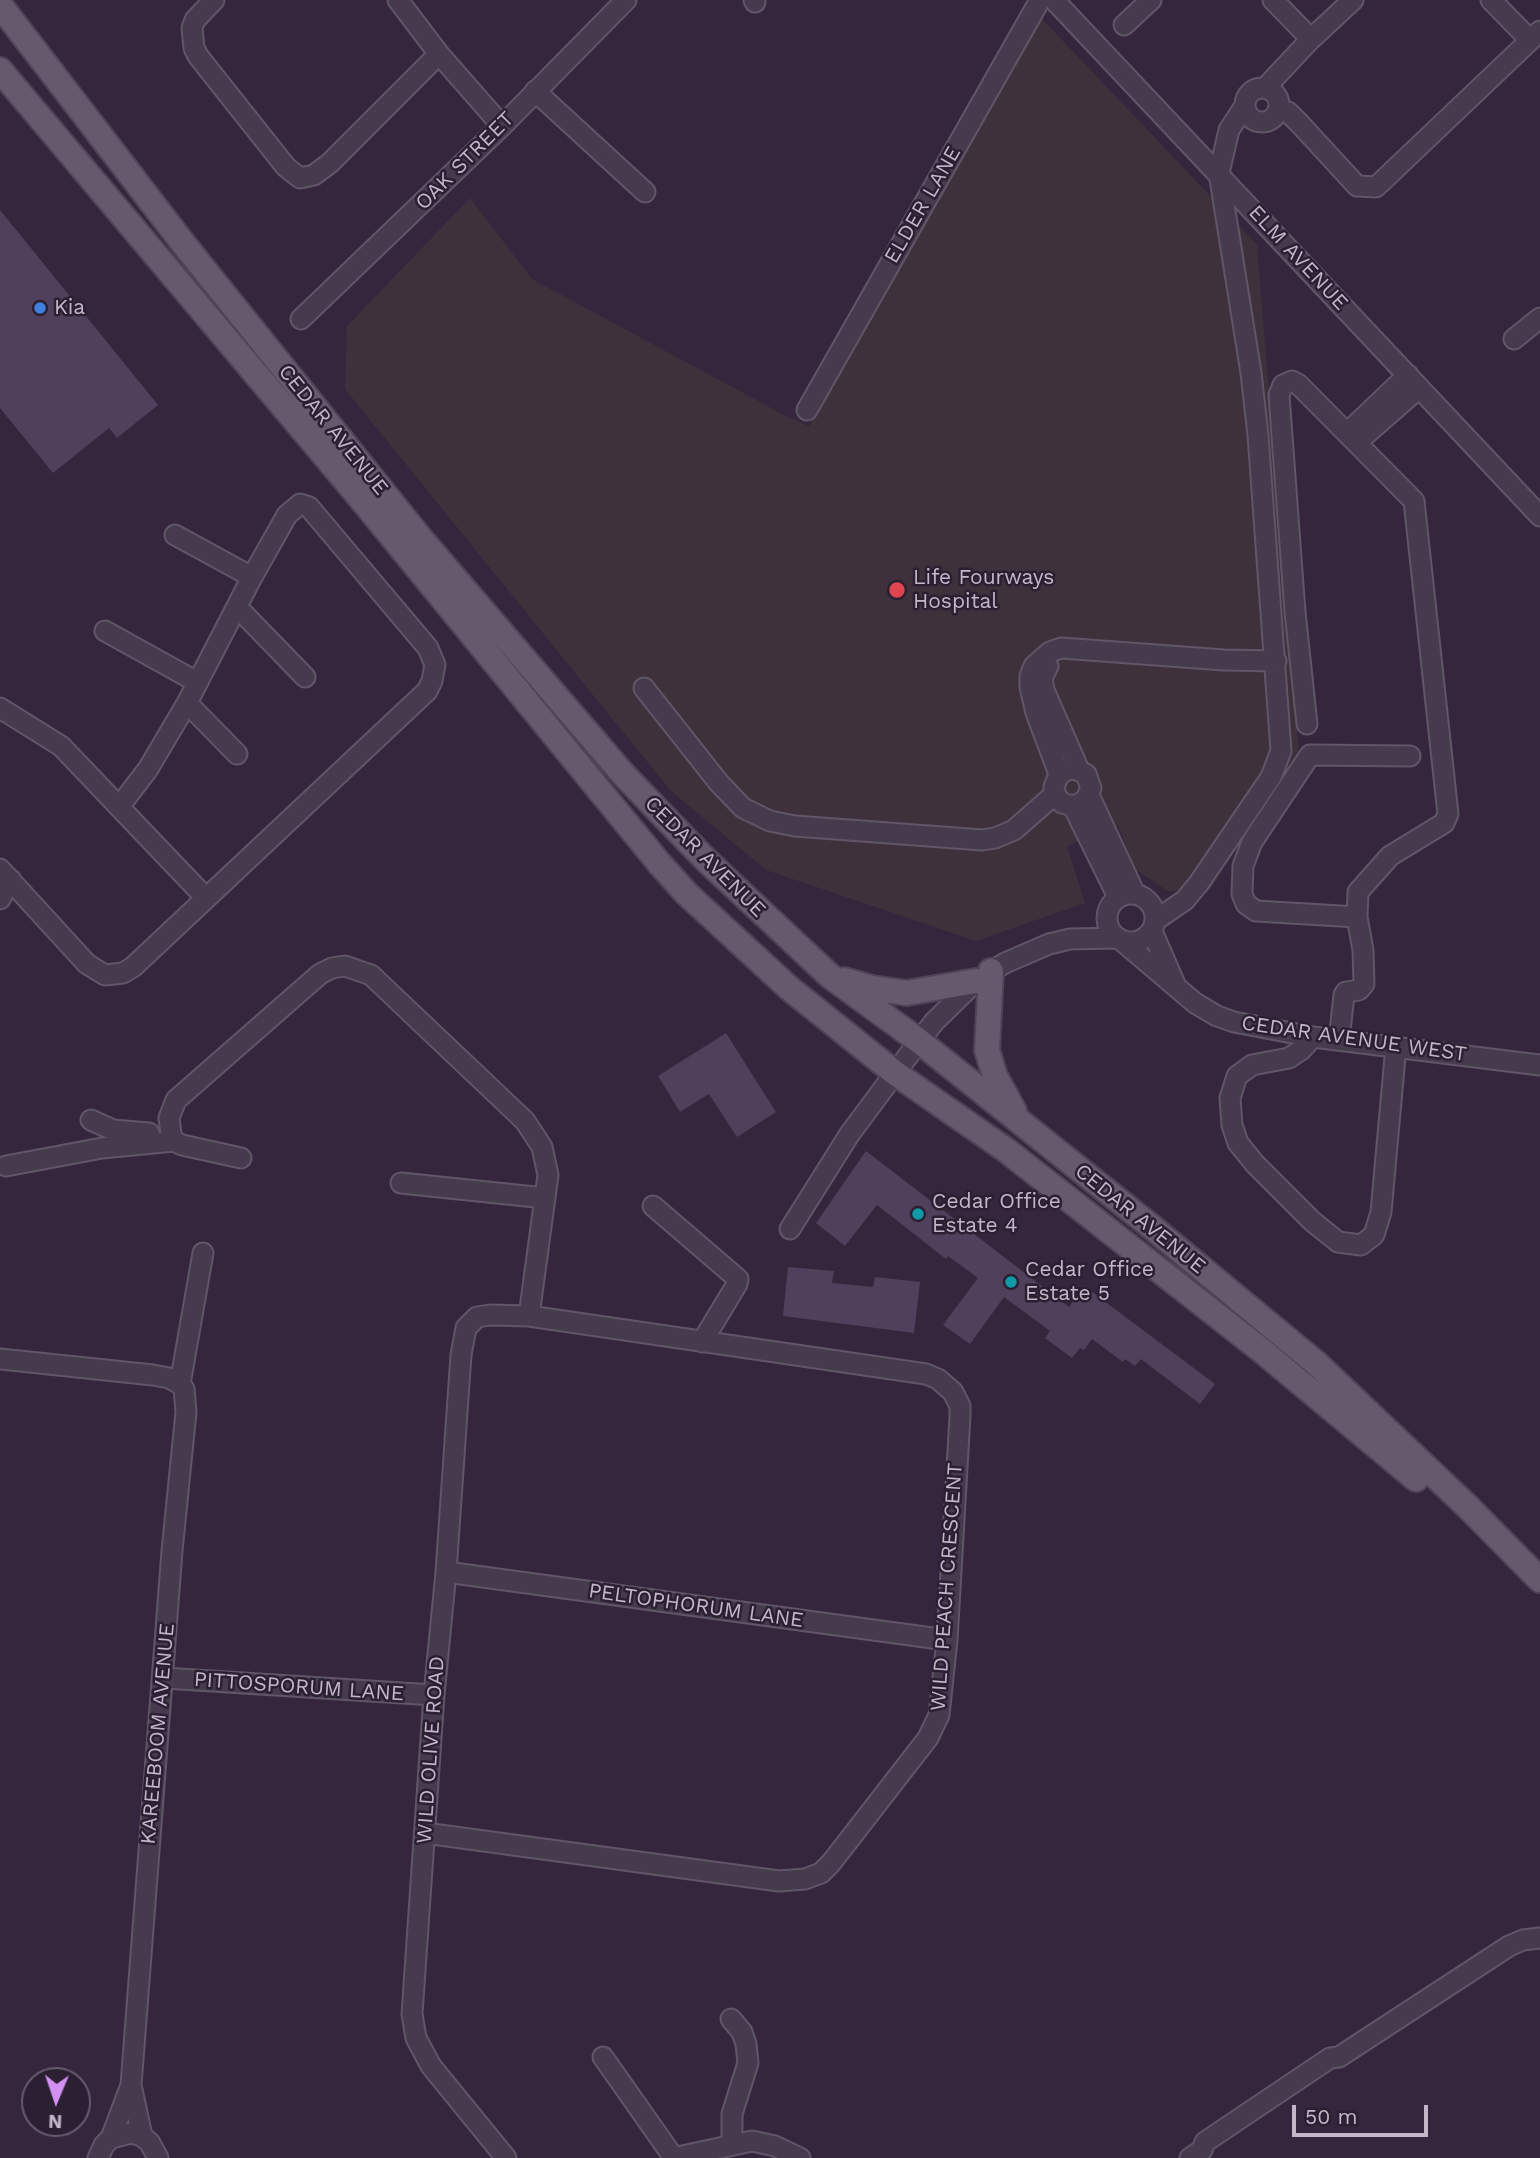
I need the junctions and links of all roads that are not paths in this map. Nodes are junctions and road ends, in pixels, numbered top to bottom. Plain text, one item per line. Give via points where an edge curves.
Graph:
1 (214, 0) edge
2 (398, 0) edge
3 (626, 0) edge
4 (1040, 0) edge
5 (1054, 0) edge
6 (1151, 0) edge
7 (1273, 0) edge
8 (1353, 0) edge
9 (1491, 0) edge
10 (0, 5) edge
11 (1125, 25) dead end
12 (1535, 36) edge
13 (1311, 39) junction
14 (439, 54) junction
15 (0, 70) edge
16 (1265, 88) junction
17 (535, 91) junction
18 (1244, 107) junction
19 (1278, 110) junction
20 (502, 126) junction
21 (1219, 173) junction
22 (645, 191) dead end
23 (1540, 318) edge
24 (301, 319) dead end
25 (1514, 339) dead end
26 (1413, 381) junction
27 (807, 410) dead end
28 (1352, 438) junction
29 (1540, 516) edge
30 (175, 535) dead end
31 (252, 577) junction
32 (237, 607) junction
33 (105, 631) dead end
34 (1061, 648) junction
35 (1276, 661) junction
36 (305, 677) dead end
37 (197, 682) junction
38 (644, 688) dead end
39 (187, 703) junction
40 (0, 708) edge
41 (1307, 724) dead end
42 (237, 754) dead end
43 (1410, 756) dead end
44 (1079, 770) junction
45 (1069, 795) junction
46 (119, 807) junction
47 (5, 875) edge
48 (1126, 895) junction
49 (205, 897) junction
50 (0, 899) edge
51 (1357, 917) junction
52 (1106, 918) junction
53 (1153, 919) junction
54 (1070, 939) junction
55 (1119, 939) junction
56 (830, 976) junction
57 (984, 976) junction
58 (1177, 988) junction
59 (1313, 1037) junction
60 (1339, 1040) junction
61 (919, 1041) junction
62 (1396, 1046) junction
63 (1540, 1065) edge
64 (895, 1073) junction
65 (1018, 1120) junction
66 (91, 1121) dead end
67 (172, 1138) junction
68 (241, 1158) dead end
69 (6, 1166) dead end
70 (401, 1183) dead end
71 (545, 1198) junction
72 (653, 1206) dead end
73 (790, 1229) dead end
74 (203, 1253) dead end
75 (529, 1316) junction
76 (477, 1317) joint
77 (702, 1342) junction
78 (0, 1359) edge
79 (180, 1384) junction
80 (446, 1572) junction
81 (1540, 1580) edge
82 (1540, 1598) edge
83 (947, 1640) junction
84 (164, 1678) junction
85 (434, 1695) junction
86 (425, 1833) junction
87 (1540, 1938) edge
88 (731, 2019) dead end
89 (603, 2057) dead end
90 (131, 2085) junction
91 (142, 2137) junction
92 (111, 2138) junction
93 (732, 2145) junction
94 (1196, 2154) edge
95 (98, 2158) edge
96 (158, 2158) edge
97 (506, 2158) edge
98 (673, 2158) edge
99 (800, 2158) edge

1 - 14 street via 191,28 194,48 286,167 300,178 314,175 330,163
2 - 14 street
3 - 17 street, OAK STREET
4 - 27 street, ELDER LANE
5 - 21 street, ELM AVENUE
6 - 11 street
7 - 13 street
8 - 13 street
9 - 12 street
10 - 56 main road, CEDAR AVENUE via 177,236 421,539 623,774 704,858
12 - 19 street via 1376,187 1356,186 1300,124
13 - 16 street
14 - 20 street
15 - 64 main road, CEDAR AVENUE via 362,500 659,863 753,956
16 - 18 street via 1247,95
16 - 19 street via 1277,96
17 - 20 street, OAK STREET
17 - 22 street
18 - 19 street via 1257,122 1270,120
18 - 21 street via 1229,130
20 - 24 street, OAK STREET
21 - 26 street, ELM AVENUE
21 - 35 street via 1251,373
23 - 25 street
26 - 28 street
26 - 29 street, ELM AVENUE
28 - 41 street via 1298,384 1283,385 1279,395
28 - 51 street via 1414,501 1448,814 1444,823 1390,856 1358,892
30 - 31 street
31 - 32 street
31 - 49 street via 287,514 304,504 428,648 435,672 417,701
32 - 36 street
32 - 37 street
33 - 37 street
34 - 35 street
34 - 44 street via 1042,684
34 - 45 street via 1038,662 1029,681 1031,698
35 - 53 street via 1280,758 1194,890 1179,905
37 - 39 street
38 - 45 street via 719,783 743,808 770,821 982,840 1006,834
39 - 42 street
39 - 46 street
40 - 46 street via 61,746
43 - 51 street via 1310,755 1252,842 1243,866 1242,894 1256,911
44 - 45 street via 1065,770
44 - 45 street via 1090,780
45 - 48 street
46 - 49 street
47 - 49 street via 87,964 112,976 132,967
47 - 50 street
48 - 52 street via 1111,903
48 - 53 street via 1141,896
51 - 60 street via 1364,985 1344,995
52 - 54 street
52 - 55 street, CEDAR AVENUE WEST
53 - 55 street via 1138,942
53 - 58 street, CEDAR AVENUE WEST
54 - 55 street
54 - 57 street via 1027,952
55 - 58 street, CEDAR AVENUE WEST
56 - 57 main road via 907,993
56 - 61 main road, CEDAR AVENUE
57 - 61 street
57 - 65 main road via 987,1050
58 - 59 street, CEDAR AVENUE WEST via 1217,1016 1259,1029
59 - 60 street, CEDAR AVENUE WEST
59 - 62 street via 1289,1058 1252,1065 1237,1076 1230,1098 1232,1125 1238,1143 1255,1164 1312,1222 1338,1242 1361,1245 1374,1235 1381,1212
60 - 62 street, CEDAR AVENUE WEST
61 - 64 street
61 - 65 main road, CEDAR AVENUE
62 - 63 street, CEDAR AVENUE WEST
64 - 73 street via 849,1135
64 - 82 main road, CEDAR AVENUE via 1006,1150 1261,1350 1436,1495
65 - 81 main road, CEDAR AVENUE via 1316,1363
66 - 67 street via 113,1130
67 - 68 street via 182,1145
67 - 69 street
67 - 71 street via 169,1118 176,1100 320,974 345,966 371,975 525,1121 542,1147 548,1175
70 - 71 street
71 - 75 street
72 - 77 street via 738,1279
74 - 79 street, KAREEBOOM AVENUE
75 - 76 street, WILD PEACH CRESCENT
75 - 77 street, WILD PEACH CRESCENT
76 - 80 street, WILD OLIVE ROAD via 466,1328 462,1347
77 - 83 street, WILD PEACH CRESCENT via 926,1374 953,1392 960,1406
78 - 79 street via 153,1375
79 - 84 street, KAREEBOOM AVENUE via 186,1412
80 - 83 street, PELTOPHORUM LANE
80 - 85 street, WILD OLIVE ROAD
83 - 86 street, WILD PEACH CRESCENT via 942,1706 936,1724 831,1863 814,1877 779,1881
84 - 85 street, PITTOSPORUM LANE
84 - 90 street, KAREEBOOM AVENUE
85 - 86 street, WILD OLIVE ROAD
86 - 97 street, WILD OLIVE ROAD via 411,1998 416,2038 431,2067
87 - 94 street via 1510,1946 1339,2057 1336,2065 1272,2103 1213,2148
88 - 93 street via 742,2032 748,2056 732,2114
89 - 98 street
90 - 91 street, KAREEBOOM AVENUE
90 - 92 street, KAREEBOOM AVENUE
91 - 92 street via 124,2133
91 - 96 street via 155,2148
92 - 95 street, KAREEBOOM AVENUE
93 - 98 street
93 - 99 street via 764,2142

